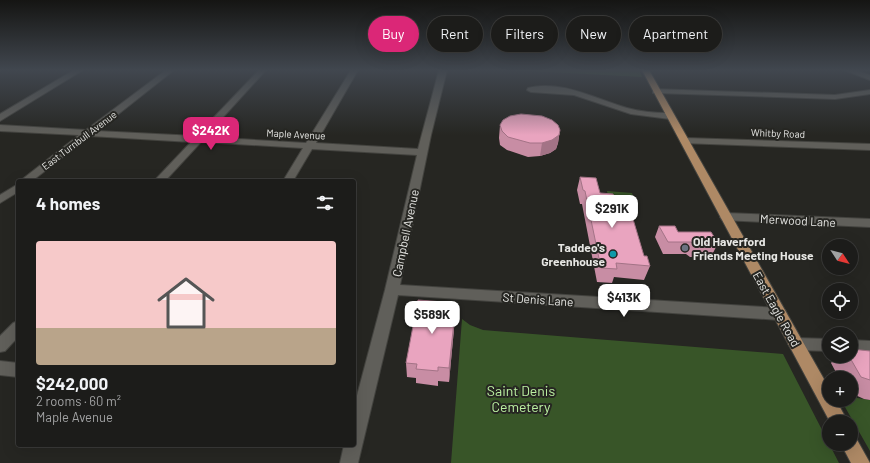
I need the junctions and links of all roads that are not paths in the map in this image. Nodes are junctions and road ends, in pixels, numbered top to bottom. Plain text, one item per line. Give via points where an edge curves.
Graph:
1 (656, 91) edge
2 (44, 92) edge
3 (143, 92) edge
4 (243, 92) edge
5 (341, 92) edge
6 (437, 92) edge
7 (564, 92) edge
8 (674, 92) edge
9 (870, 92) edge
10 (670, 116) junction
11 (0, 118) edge
12 (0, 128) edge
13 (88, 133) junction
14 (199, 139) junction
15 (685, 141) junction
16 (308, 145) junction
17 (870, 147) edge
18 (422, 152) junction
19 (28, 179) edge
20 (161, 179) edge
21 (289, 179) edge
22 (16, 188) edge
23 (0, 200) edge
24 (726, 216) junction
25 (870, 223) edge
26 (392, 290) junction
27 (780, 314) junction
28 (16, 330) edge
29 (796, 344) junction
30 (822, 345) edge
31 (0, 346) edge
32 (858, 346) edge
33 (870, 347) edge
34 (0, 368) edge
35 (16, 370) edge
36 (357, 415) edge
37 (834, 415) edge
38 (353, 447) edge
39 (854, 451) edge
40 (349, 463) edge
41 (861, 463) edge

1 - 10 main road, East Eagle Road
2 - 11 street
3 - 13 street, East Turnbull Avenue
4 - 14 street
5 - 16 street
6 - 18 street, Campbell Avenue
7 - 10 street via 580,94 640,114
8 - 9 street via 835,97
10 - 15 main road, East Eagle Road
12 - 13 street, Maple Avenue
13 - 14 street, Maple Avenue
13 - 19 street, East Turnbull Avenue
14 - 16 street, Maple Avenue
14 - 20 street
15 - 17 street, Whitby Road
15 - 24 main road, East Eagle Road
16 - 18 street, Maple Avenue
16 - 21 street
18 - 26 street, Campbell Avenue
22 - 23 street
24 - 25 street, Merwood Lane
24 - 27 main road, East Eagle Road
26 - 27 street, St Denis Lane
26 - 36 street, Campbell Avenue
27 - 29 main road, East Eagle Road
28 - 31 street
29 - 30 street
29 - 37 main road, East Eagle Road
32 - 33 street
34 - 35 street
38 - 40 street
39 - 41 main road

